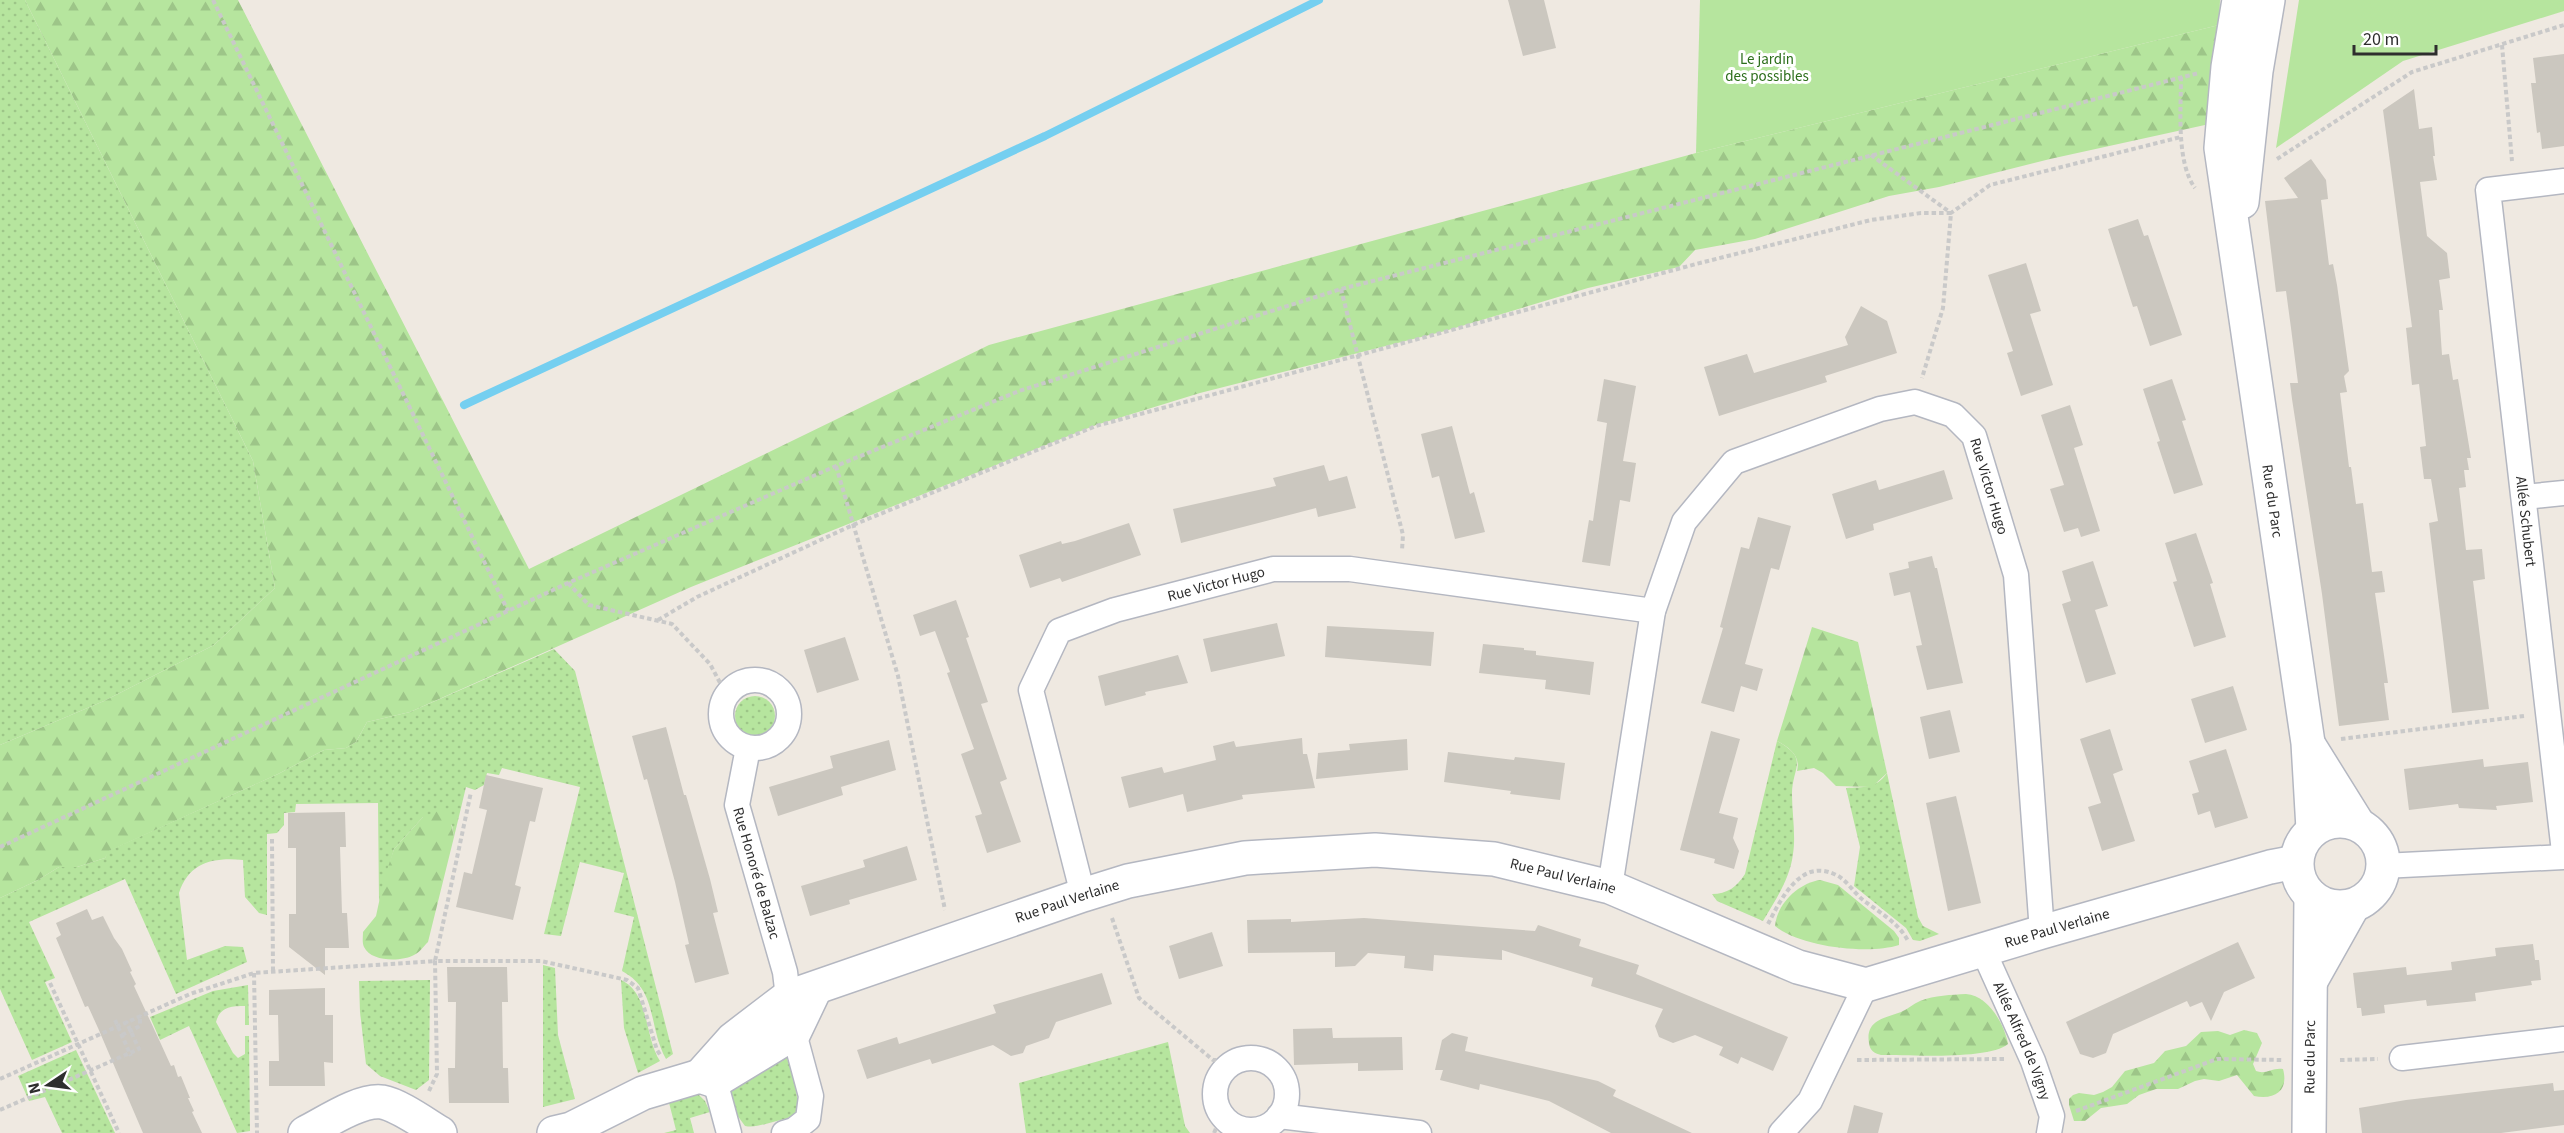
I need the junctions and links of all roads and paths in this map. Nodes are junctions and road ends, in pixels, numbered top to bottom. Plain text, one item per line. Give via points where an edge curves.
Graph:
1 (213, 0) edge
2 (2239, 0) edge
3 (2268, 0) edge
4 (2564, 25) edge
5 (2502, 45) junction
6 (2228, 67) junction
7 (2181, 137) dead end
8 (1870, 154) junction
9 (2244, 179) junction
10 (2564, 181) edge
11 (2515, 187) junction
12 (1951, 213) junction
13 (2238, 258) junction
14 (1341, 288) junction
15 (1358, 355) junction
16 (1915, 402) junction
17 (836, 466) junction
18 (2564, 493) edge
19 (2524, 498) junction
20 (853, 525) junction
21 (1402, 575) junction
22 (568, 583) junction
23 (508, 611) junction
24 (1653, 611) junction
25 (658, 620) junction
26 (726, 694) junction
27 (2548, 713) junction
28 (2308, 743) junction
29 (748, 748) junction
30 (471, 792) dead end
31 (2358, 824) junction
32 (2313, 829) junction
33 (272, 839) dead end
34 (0, 847) edge
35 (2564, 852) edge
36 (2564, 857) edge
37 (2296, 862) junction
38 (2384, 866) junction
39 (1610, 887) junction
40 (1092, 892) junction
41 (2311, 896) junction
42 (2353, 906) junction
43 (2042, 932) junction
44 (952, 941) junction
45 (1756, 950) junction
46 (1983, 950) junction
47 (435, 961) junction
48 (1919, 970) junction
49 (273, 972) junction
50 (254, 973) junction
51 (2312, 979) junction
52 (50, 982) dead end
53 (1866, 986) junction
54 (802, 993) junction
55 (140, 1015) junction
56 (115, 1020) dead end
57 (126, 1021) junction
58 (794, 1033) junction
59 (122, 1035) junction
60 (2564, 1039) edge
61 (78, 1043) junction
62 (1838, 1048) junction
63 (131, 1056) dead end
64 (2402, 1058) joint
65 (1242, 1059) junction
66 (2032, 1061) junction
67 (2311, 1061) junction
68 (90, 1070) junction
69 (0, 1079) edge
70 (698, 1080) junction
71 (0, 1110) edge
72 (1279, 1116) junction
73 (1218, 1124) edge
74 (427, 1125) edge
75 (2051, 1125) edge
76 (119, 1133) edge
77 (257, 1133) edge
78 (305, 1133) edge
79 (555, 1133) edge
80 (729, 1133) edge
81 (784, 1133) edge
82 (1419, 1133) edge
83 (1781, 1133) edge
84 (2309, 1133) edge

1 - 23 path
2 - 6 street, Rue du Parc
3 - 9 street, Rue du Parc
4 - 5 path
5 - 9 path via 2412,72
5 - 11 path
6 - 8 path
6 - 13 street, Rue du Parc via 2221,148
7 - 12 path via 1990,185
8 - 12 path
8 - 14 path
9 - 13 street, Rue du Parc
10 - 11 street
11 - 19 street, Allée Schubert via 2488,190
12 - 15 path via 1871,220
12 - 16 path via 1943,308
13 - 28 street, Rue du Parc
14 - 15 path
14 - 17 path via 1019,391
15 - 20 path via 1096,426
15 - 21 path via 1402,535
16 - 24 street via 1880,409 1734,462 1684,522
16 - 43 street, Rue Victor Hugo via 1953,415 1974,436 2016,575
17 - 20 path
17 - 22 path
18 - 19 street
19 - 27 street, Allée Schubert
20 - 25 path via 697,597
20 - 44 path via 897,676
21 - 24 street, Rue Victor Hugo
21 - 40 street, Rue Victor Hugo via 1350,569 1273,569 1115,610 1059,631 1031,690
22 - 23 path
22 - 25 path via 589,605
23 - 34 path
24 - 39 street
25 - 26 path via 672,624 710,664
26 - 29 street via 720,710 723,727 733,741
26 - 29 street via 743,681 764,680 782,691 790,711 786,731 770,746
27 - 28 path
27 - 35 street, Allée Schubert
28 - 31 street, Rue du Parc
28 - 32 street, Rue du Parc
29 - 54 street, Rue Honoré de Balzac via 737,805 785,972
30 - 47 path
31 - 32 street via 2335,820
31 - 38 street via 2377,841
32 - 37 street via 2301,844
33 - 49 path
36 - 38 street
37 - 41 street via 2300,881
37 - 43 street, Rue Paul Verlaine
38 - 42 street via 2374,891
39 - 40 street, Rue Paul Verlaine via 1494,859 1375,850 1245,858
39 - 45 street, Rue Paul Verlaine
40 - 44 street, Rue Paul Verlaine
40 - 65 path via 1139,998 1213,1060
41 - 42 street via 2338,908
41 - 51 street, Rue du Parc
42 - 51 street, Rue du Parc
43 - 46 street, Rue Paul Verlaine
44 - 54 street, Rue Paul Verlaine
45 - 48 path via 1792,883 1814,871 1824,871 1838,875 1852,891 1898,926
45 - 53 street, Rue Paul Verlaine via 1798,967
46 - 48 street, Rue Paul Verlaine
46 - 66 street, Allée Alfred de Vigny
47 - 49 path
47 - 70 path via 541,961 620,977 638,988 657,1050
47 - 74 path via 437,1074
48 - 53 street, Rue Paul Verlaine
49 - 50 path
50 - 55 path
50 - 77 path
51 - 67 street, Rue du Parc
52 - 61 path
53 - 62 street
54 - 58 street
54 - 70 street, Rue Paul Verlaine via 733,1039
55 - 57 path
55 - 59 path via 140,1026
56 - 59 path, bridge
57 - 61 path
57 - 68 path via 139,1049
58 - 70 street
58 - 81 street via 811,1096 808,1119
59 - 63 path, bridge
60 - 64 street
61 - 68 path
61 - 69 path
62 - 66 path via 1858,1060
62 - 83 street via 1810,1101
64 - 67 path
65 - 72 street via 1258,1058 1280,1072 1287,1096
65 - 73 street via 1230,1064 1216,1083
66 - 75 street, Allée Alfred de Vigny
67 - 75 path via 2217,1059 2072,1112
67 - 84 street, Rue du Parc
68 - 71 path
68 - 76 path
70 - 79 street via 643,1093
70 - 80 street
72 - 73 street via 1256,1129
72 - 82 street
74 - 78 street via 385,1102 372,1101

